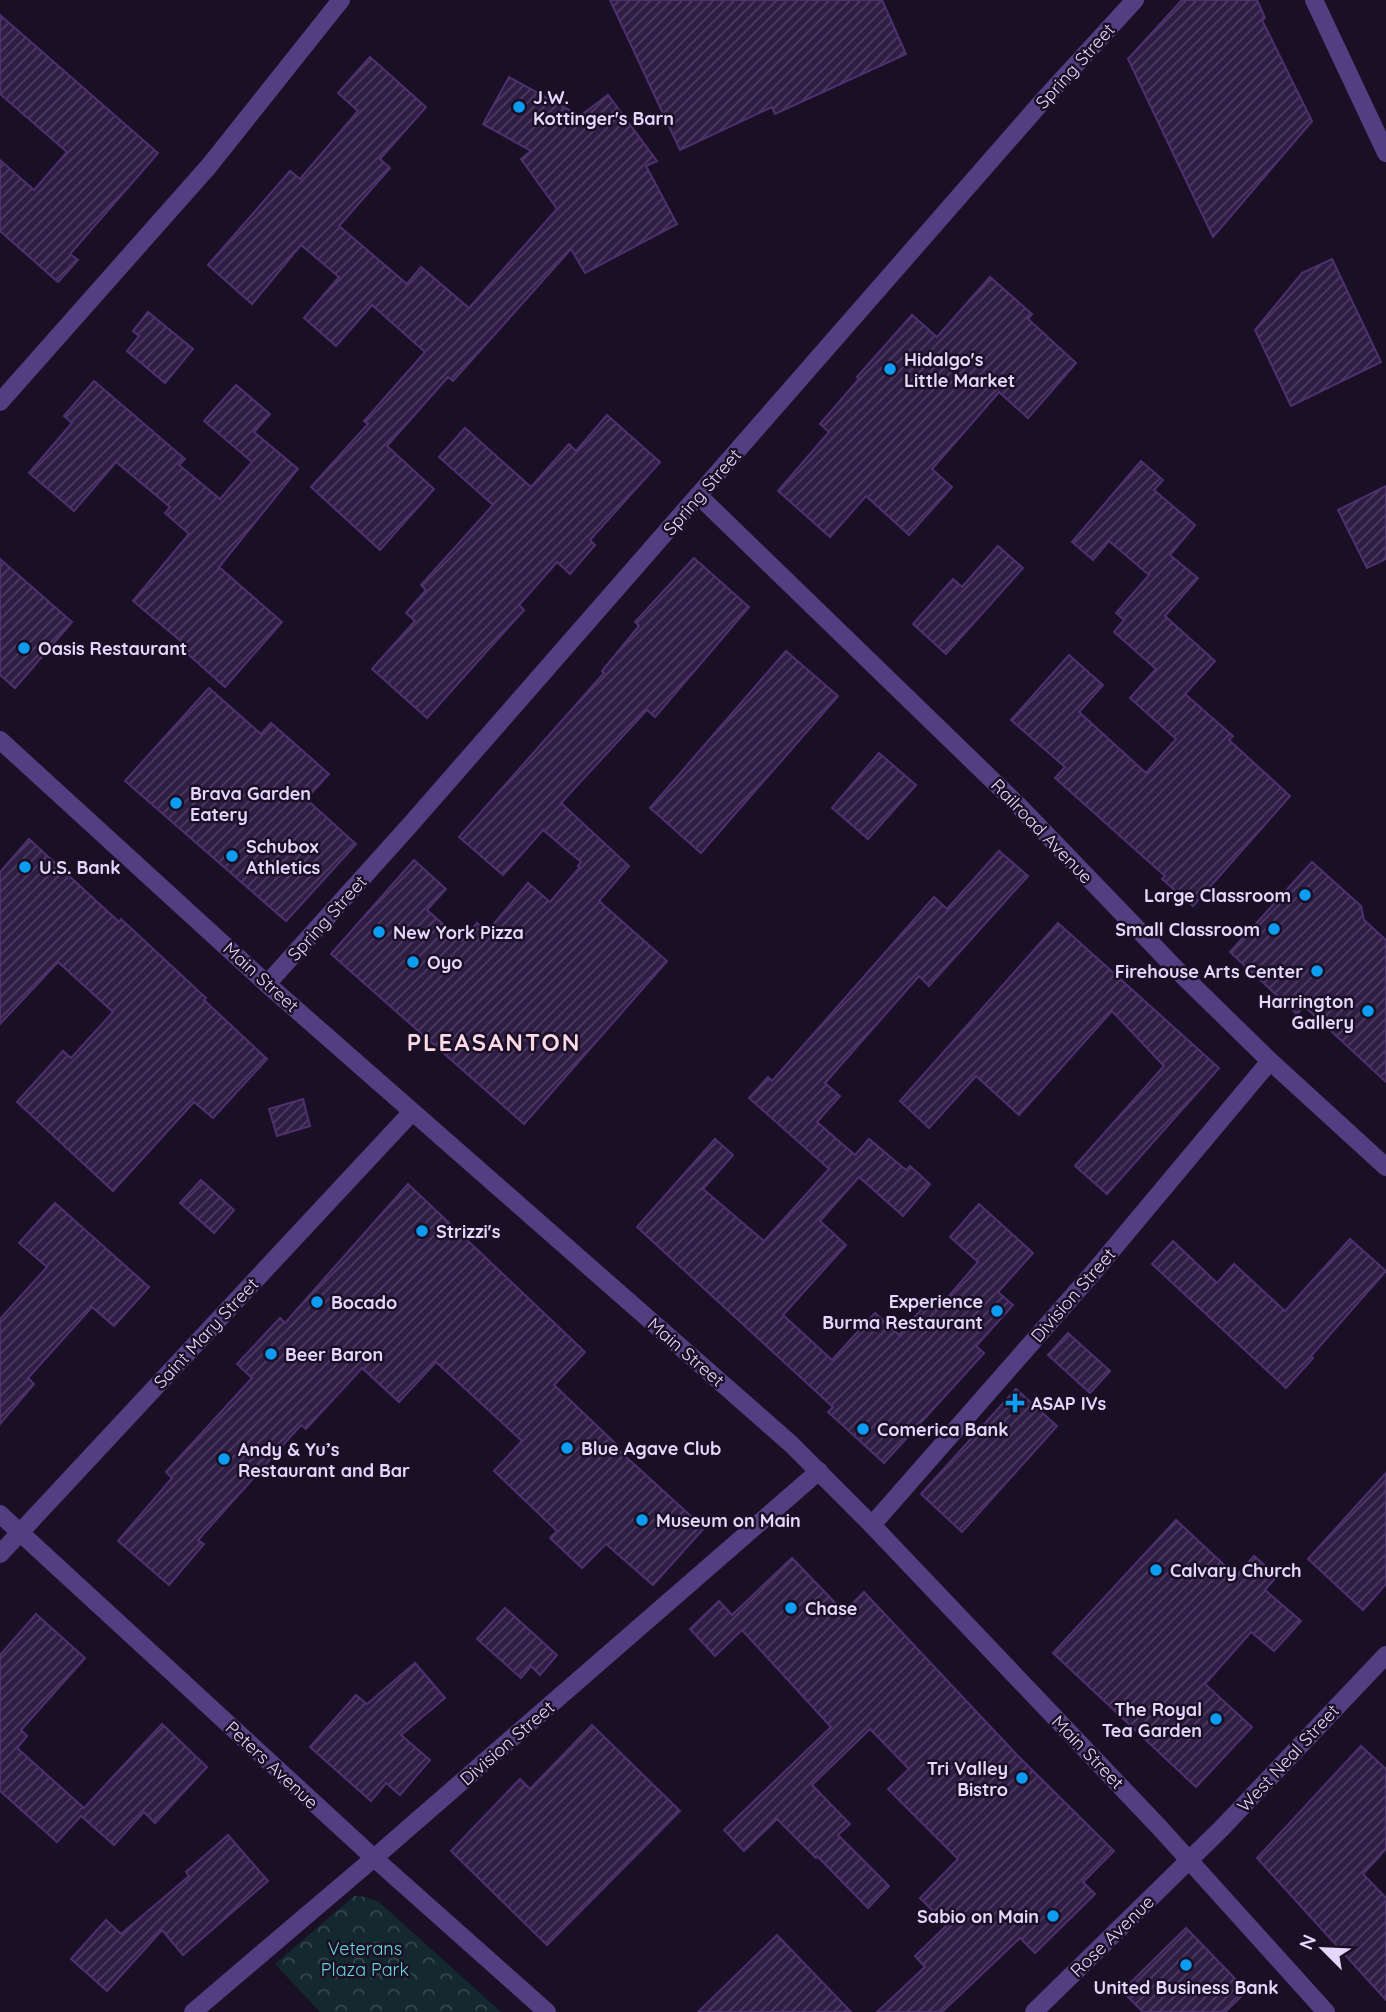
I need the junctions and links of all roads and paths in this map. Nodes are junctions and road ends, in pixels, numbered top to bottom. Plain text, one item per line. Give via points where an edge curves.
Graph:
1 (1135, 0) edge
2 (1314, 0) edge
3 (338, 1) edge
4 (1386, 153) edge
5 (0, 402) edge
6 (699, 496) junction
7 (0, 740) edge
8 (267, 984) junction
9 (1270, 1061) junction
10 (412, 1112) junction
11 (1386, 1167) edge
12 (819, 1471) junction
13 (0, 1514) edge
14 (872, 1525) junction
15 (20, 1532) junction
16 (0, 1554) edge
17 (1386, 1655) edge
18 (374, 1858) junction
19 (1189, 1860) junction
20 (193, 2012) edge
21 (547, 2012) edge
22 (1034, 2012) edge
23 (1326, 2012) edge

1 - 6 street, Spring Street
2 - 4 street
3 - 5 street via 209,166
6 - 8 street, Spring Street
6 - 9 street, Railroad Avenue via 1019,806
7 - 8 street, Main Street
8 - 10 street, Main Street
9 - 11 street, Railroad Avenue
9 - 14 street, Division Street via 1101,1264
10 - 12 street, Main Street
10 - 15 street, Saint Mary Street
12 - 14 street, Main Street
12 - 18 street, Division Street
13 - 15 street, Peters Avenue
14 - 19 street, Main Street
15 - 16 street, Saint Mary Street
15 - 18 street, Peters Avenue
17 - 19 street, West Neal Street
18 - 20 street, Division Street
18 - 21 street, Peters Avenue
19 - 22 street, Rose Avenue
19 - 23 street, Main Street

